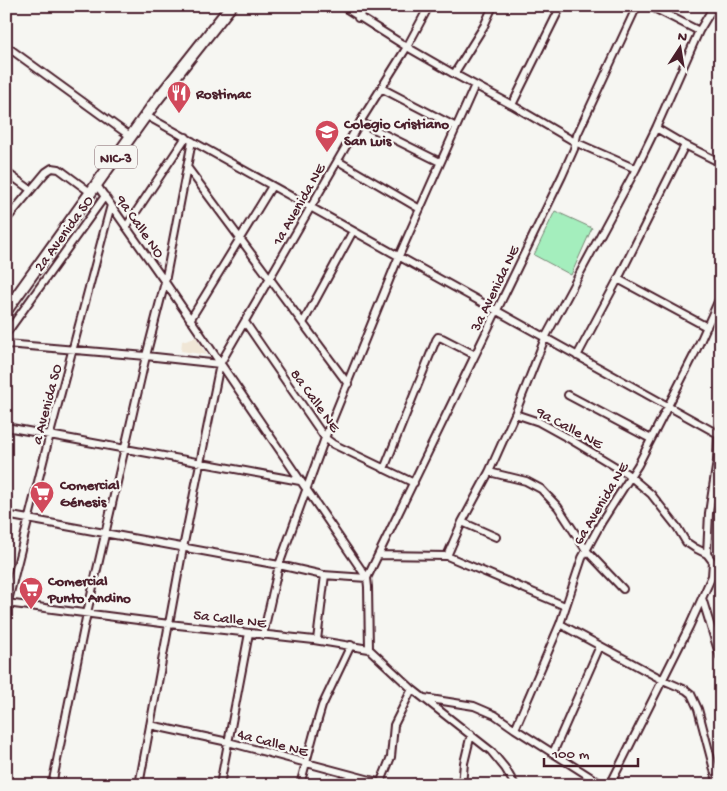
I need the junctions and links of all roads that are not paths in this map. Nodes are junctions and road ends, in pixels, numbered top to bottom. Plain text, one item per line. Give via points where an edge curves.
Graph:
1 (231, 6) edge
2 (342, 6) edge
3 (367, 6) edge
4 (429, 6) edge
5 (493, 6) edge
6 (561, 6) edge
7 (637, 6) edge
8 (650, 6) edge
9 (714, 6) edge
10 (358, 18) junction
11 (699, 31) junction
12 (6, 46) edge
13 (406, 47) junction
14 (454, 74) junction
15 (475, 85) junction
16 (380, 88) junction
17 (512, 105) junction
18 (146, 115) junction
19 (360, 122) junction
20 (456, 127) junction
21 (656, 128) junction
22 (130, 136) junction
23 (189, 139) junction
24 (575, 142) junction
25 (685, 145) junction
26 (338, 161) junction
27 (440, 162) junction
28 (721, 163) edge
29 (188, 167) junction
30 (636, 169) junction
31 (6, 172) edge
32 (272, 186) junction
33 (93, 188) junction
34 (31, 190) junction
35 (105, 196) junction
36 (111, 205) junction
37 (311, 207) junction
38 (420, 209) junction
39 (6, 220) edge
40 (126, 227) junction
41 (354, 231) junction
42 (240, 238) junction
43 (399, 256) junction
44 (270, 278) junction
45 (618, 279) junction
46 (164, 282) junction
47 (721, 295) edge
48 (496, 310) junction
49 (6, 311) edge
50 (190, 320) junction
51 (245, 322) junction
52 (303, 323) junction
53 (707, 327) junction
54 (6, 334) edge
55 (545, 338) junction
56 (6, 344) edge
57 (73, 350) junction
58 (475, 355) junction
59 (146, 356) junction
60 (577, 356) junction
61 (220, 364) junction
62 (348, 384) junction
63 (568, 395) dead end
64 (668, 406) junction
65 (515, 414) junction
66 (721, 426) edge
67 (6, 427) edge
68 (50, 434) junction
69 (718, 434) junction
70 (325, 438) junction
71 (651, 439) junction
72 (124, 448) junction
73 (200, 462) junction
74 (384, 469) junction
75 (488, 472) junction
76 (630, 476) junction
77 (300, 481) junction
78 (414, 483) junction
79 (306, 490) junction
80 (6, 515) edge
81 (29, 519) junction
82 (462, 522) junction
83 (106, 533) junction
84 (496, 537) dead end
85 (183, 548) junction
86 (586, 550) junction
87 (708, 554) junction
88 (379, 555) junction
89 (447, 556) junction
90 (279, 565) junction
91 (324, 575) junction
92 (367, 578) junction
93 (623, 589) dead end
94 (702, 598) junction
95 (7, 605) edge
96 (565, 606) junction
97 (88, 613) junction
98 (169, 624) junction
99 (560, 624) junction
100 (249, 633) junction
101 (263, 634) junction
102 (317, 640) junction
103 (351, 645) junction
104 (600, 646) junction
105 (369, 648) junction
106 (721, 660) edge
107 (663, 680) junction
108 (412, 689) junction
109 (423, 698) junction
110 (150, 725) junction
111 (514, 730) junction
112 (471, 734) junction
113 (228, 742) junction
114 (552, 753) junction
115 (305, 763) junction
116 (6, 780) edge
117 (52, 783) edge
118 (380, 783) edge
119 (719, 784) edge
120 (13, 785) edge
121 (66, 785) edge
122 (139, 785) edge
123 (220, 785) edge
124 (300, 785) edge
125 (389, 785) edge
126 (462, 785) edge
127 (515, 785) edge
128 (603, 785) edge
129 (610, 785) edge

1 - 18 main road, NIC-3
2 - 10 street
3 - 10 street
4 - 13 street, 1a Avenida NE
5 - 14 street
6 - 17 street
7 - 24 street, 3a Avenida NE
8 - 11 street
9 - 11 street
10 - 13 street
11 - 21 street
12 - 22 street
13 - 14 street
13 - 16 street, 1a Avenida NE
14 - 15 street
15 - 17 street
15 - 20 street
16 - 19 street, 1a Avenida NE
16 - 20 street
17 - 24 street
18 - 22 main road, NIC-3
18 - 23 street
19 - 26 street, 1a Avenida NE
19 - 27 street
20 - 27 street
21 - 25 street
21 - 30 street
22 - 33 main road, NIC-3
23 - 29 street
23 - 32 street
23 - 40 street
24 - 30 street
24 - 48 street, 3a Avenida NE via 562,176
25 - 28 street
25 - 45 street
26 - 37 street, 1a Avenida NE
26 - 38 street
27 - 38 street
29 - 42 street
29 - 46 street
30 - 55 street
31 - 34 street
32 - 37 street
32 - 42 street
33 - 34 street, 9a Calle NO via 52,168
33 - 35 street, 9a Calle NO
33 - 49 main road, NIC-3
34 - 39 street
35 - 36 street, 9a Calle NO
35 - 54 street, 2a Avenida SO
36 - 40 street, 9a Calle NO
36 - 57 street, a Avenida SO
37 - 41 street
37 - 44 street, 1a Avenida NE
38 - 43 street
40 - 46 street, 9a Calle NO
41 - 43 street
41 - 52 street
42 - 44 street
42 - 50 street
43 - 48 street
43 - 62 street
44 - 51 street, 1a Avenida NE
44 - 52 street
45 - 53 street
45 - 60 street
46 - 50 street, 9a Calle NO
46 - 59 street
47 - 53 street, 6a Avenida NE
48 - 55 street
48 - 58 street, 3a Avenida NE
50 - 61 street, 9a Calle NO
51 - 61 street, 1a Avenida NE
51 - 70 street, 8a Calle NE
52 - 62 street
53 - 64 street, 6a Avenida NE
55 - 60 street
55 - 65 street
56 - 57 street
57 - 59 street
57 - 68 street, a Avenida SO
58 - 74 street via 438,337
58 - 78 street, 3a Avenida NE
59 - 61 street
59 - 72 street
60 - 64 street
61 - 73 street, 1a Avenida NE
61 - 77 street, 9a Calle NO
62 - 70 street
63 - 71 street
64 - 69 street
64 - 71 street, 6a Avenida NE
65 - 75 street
65 - 76 street, 9a Calle NE via 539,422
66 - 69 street
67 - 68 street
68 - 72 street
68 - 81 street, a Avenida SO
69 - 87 street
70 - 74 street, 8a Calle NE
70 - 79 street
71 - 76 street, 6a Avenida NE
72 - 73 street
72 - 83 street
73 - 77 street
73 - 85 street, 1a Avenida NE
74 - 78 street, 8a Calle NE
75 - 82 street
75 - 86 street via 526,481 541,489 558,507
76 - 86 street, 6a Avenida NE
76 - 87 street, 9a Calle NE via 651,494 686,542
77 - 79 street, 9a Calle NO
78 - 88 street, 3a Avenida NE
79 - 90 street
79 - 92 street, 9a Calle NO
80 - 81 street
81 - 83 street
81 - 95 street, a Avenida SO
82 - 84 street
82 - 89 street
83 - 85 street
83 - 97 street
85 - 90 street
85 - 98 street, 1a Avenida NE
86 - 93 street
86 - 96 street, 6a Avenida NE
87 - 94 street via 713,562 712,576
88 - 89 street
88 - 92 street, 3a Avenida NE
89 - 96 street
90 - 91 street
90 - 101 street
91 - 92 street
91 - 102 street
92 - 105 street
94 - 106 street
94 - 107 street
95 - 97 street, 5a Calle NE
96 - 99 street, 6a Avenida NE
97 - 98 street, 5a Calle NE
97 - 117 street
98 - 100 street, 5a Calle NE
98 - 110 street, 1a Avenida NE
99 - 104 street
99 - 111 street, 6a Avenida NE
100 - 101 street, 5a Calle NE
100 - 113 street
101 - 102 street, 5a Calle NE
102 - 103 street, 5a Calle NE
103 - 105 street, 5a Calle NE
103 - 115 street via 322,706
104 - 107 street
104 - 114 street
105 - 108 street
107 - 119 street via 691,694
107 - 129 street
108 - 109 street
108 - 118 street via 394,725 390,757
109 - 111 street via 474,706 495,715
109 - 112 street
110 - 113 street, 4a Calle NE
110 - 122 street, 1a Avenida NE
111 - 114 street
112 - 126 street
112 - 127 street via 491,751
113 - 115 street, 4a Calle NE
113 - 123 street
114 - 128 street
115 - 118 street, 4a Calle NE
115 - 124 street
116 - 120 street
117 - 121 street
118 - 125 street, 4a Calle NE

